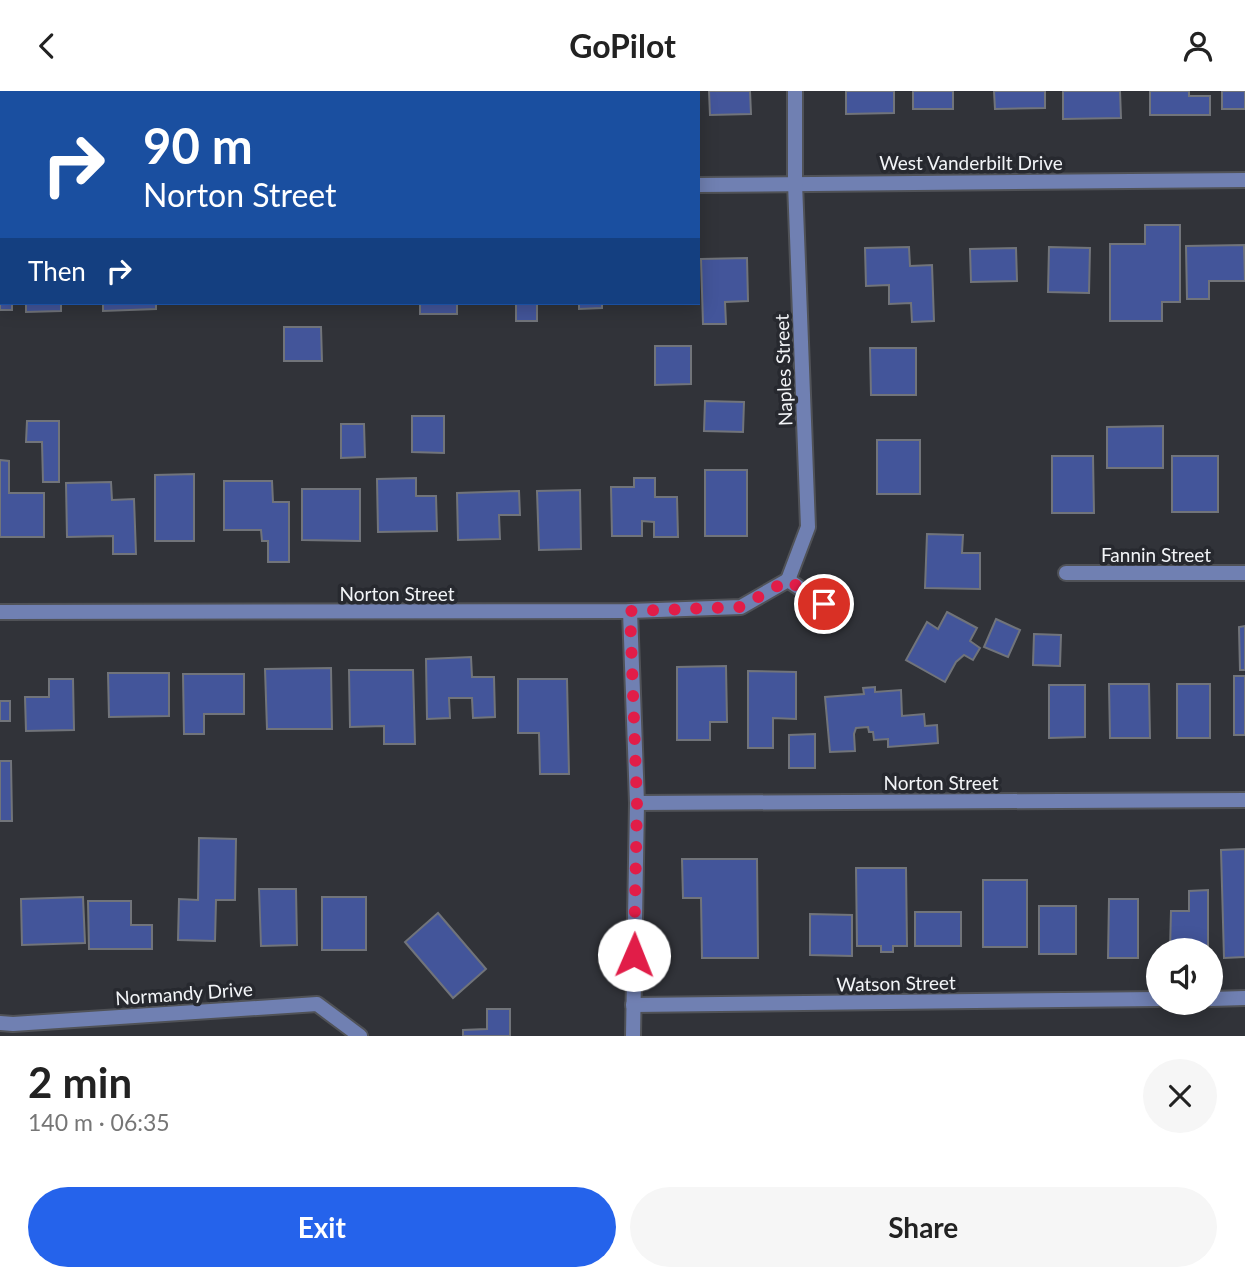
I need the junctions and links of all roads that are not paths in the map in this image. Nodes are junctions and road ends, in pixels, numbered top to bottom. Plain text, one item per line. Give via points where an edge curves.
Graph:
1 (795, 91) edge
2 (1245, 180) edge
3 (795, 183) junction
4 (700, 185) edge
5 (1066, 573) dead end
6 (1245, 573) edge
7 (788, 580) junction
8 (630, 611) junction
9 (0, 612) edge
10 (841, 617) dead end
11 (1245, 800) edge
12 (637, 803) junction
13 (1245, 998) edge
14 (1146, 999) edge
15 (1223, 999) edge
16 (633, 1005) junction
17 (9, 1028) edge
18 (360, 1036) edge
19 (633, 1036) edge

1 - 3 street, Naples Street
2 - 3 street, West Vanderbilt Drive
3 - 4 street, West Vanderbilt Drive
3 - 7 street, Naples Street via 808,527
5 - 6 street, Fannin Street
7 - 8 street, Norton Street via 741,607
7 - 10 street
8 - 9 street, Norton Street
8 - 12 street
11 - 12 street, Norton Street
12 - 16 street
13 - 15 street
14 - 16 street, Watson Street
16 - 19 street
17 - 18 street, Normandy Drive via 317,1004

